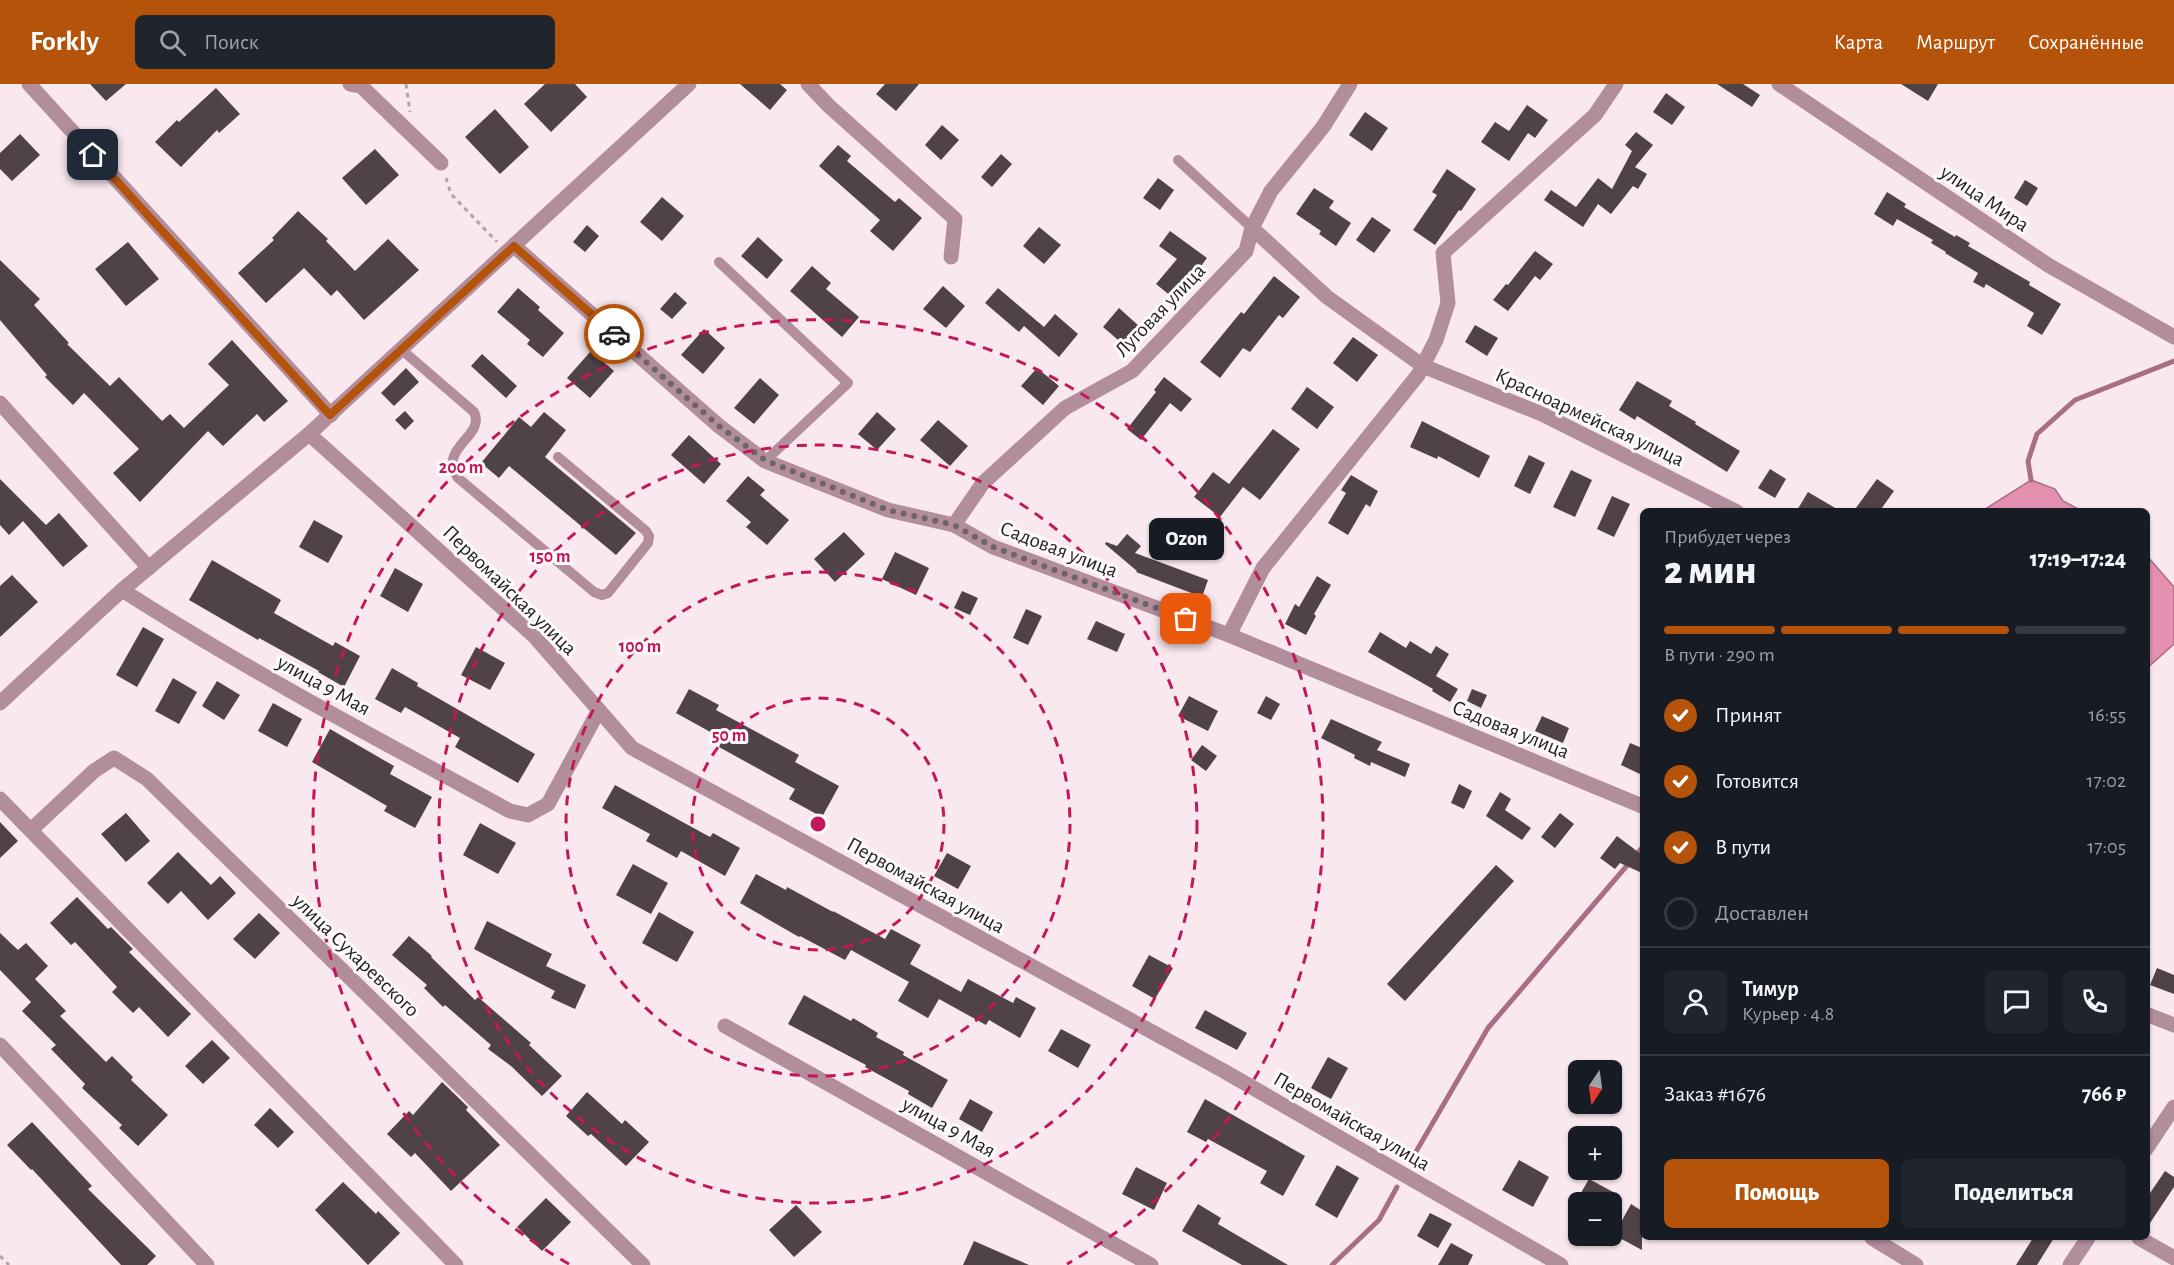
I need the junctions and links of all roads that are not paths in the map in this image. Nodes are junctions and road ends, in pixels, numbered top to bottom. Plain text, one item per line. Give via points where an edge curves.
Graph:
1 (28, 84) edge
2 (350, 84) edge
3 (689, 84) edge
4 (808, 84) edge
5 (1350, 84) edge
6 (1616, 84) edge
7 (1779, 84) edge
8 (1178, 160) dead end
9 (441, 163) dead end
10 (1252, 228) junction
11 (514, 246) junction
12 (951, 257) dead end
13 (719, 262) dead end
14 (2174, 337) edge
15 (402, 350) junction
16 (1423, 366) junction
17 (0, 404) edge
18 (330, 415) junction
19 (309, 434) junction
20 (558, 457) dead end
21 (765, 460) junction
22 (1729, 508) edge
23 (954, 525) junction
24 (149, 568) junction
25 (122, 590) junction
26 (1229, 635) junction
27 (0, 703) edge
28 (599, 710) junction
29 (0, 799) edge
30 (1640, 805) edge
31 (31, 830) junction
32 (2150, 1016) edge
33 (2174, 1025) edge
34 (725, 1026) dead end
35 (0, 1045) edge
36 (2174, 1107) edge
37 (2150, 1143) edge
38 (1875, 1240) edge
39 (2087, 1240) edge
40 (2142, 1240) edge
41 (2174, 1258) edge
42 (207, 1265) edge
43 (456, 1265) edge
44 (643, 1265) edge
45 (1151, 1265) edge
46 (1561, 1265) edge
47 (1916, 1265) edge
48 (2070, 1265) edge

1 - 18 street
2 - 9 street via 361,86
3 - 11 street
4 - 12 street via 955,219
5 - 10 street, Луговая улица via 1323,127 1271,191
6 - 16 street via 1595,115 1443,253 1448,303
7 - 14 street, улица Мира via 2048,265
8 - 10 lane
10 - 16 street, Красноармейская улица via 1327,297
10 - 23 street, Луговая улица via 1246,251 1132,371 1065,408 983,483
11 - 15 street
11 - 21 street, Садовая улица via 719,426
13 - 21 lane via 848,382
15 - 18 street
15 - 20 lane via 474,412 476,425 451,462 458,478 594,592 608,593 648,543 649,536
16 - 22 street, Красноармейская улица via 1542,414
16 - 26 street via 1263,568
17 - 24 street
18 - 19 street
19 - 24 street
19 - 28 street, Первомайская улица via 536,637
21 - 23 street, Садовая улица via 888,510
23 - 26 street, Садовая улица via 993,547
24 - 25 street
25 - 27 street
25 - 28 street, улица 9 Мая via 280,686 510,811 528,815 548,804
26 - 30 street, Садовая улица
28 - 46 street, Первомайская улица via 632,748 1222,1070
29 - 31 street
31 - 43 street
31 - 44 street, улица Сухаревского via 94,771 114,758 147,779
32 - 33 street
34 - 45 street, улица 9 Мая
35 - 42 street
36 - 37 street
38 - 47 street
39 - 48 street
40 - 41 street

